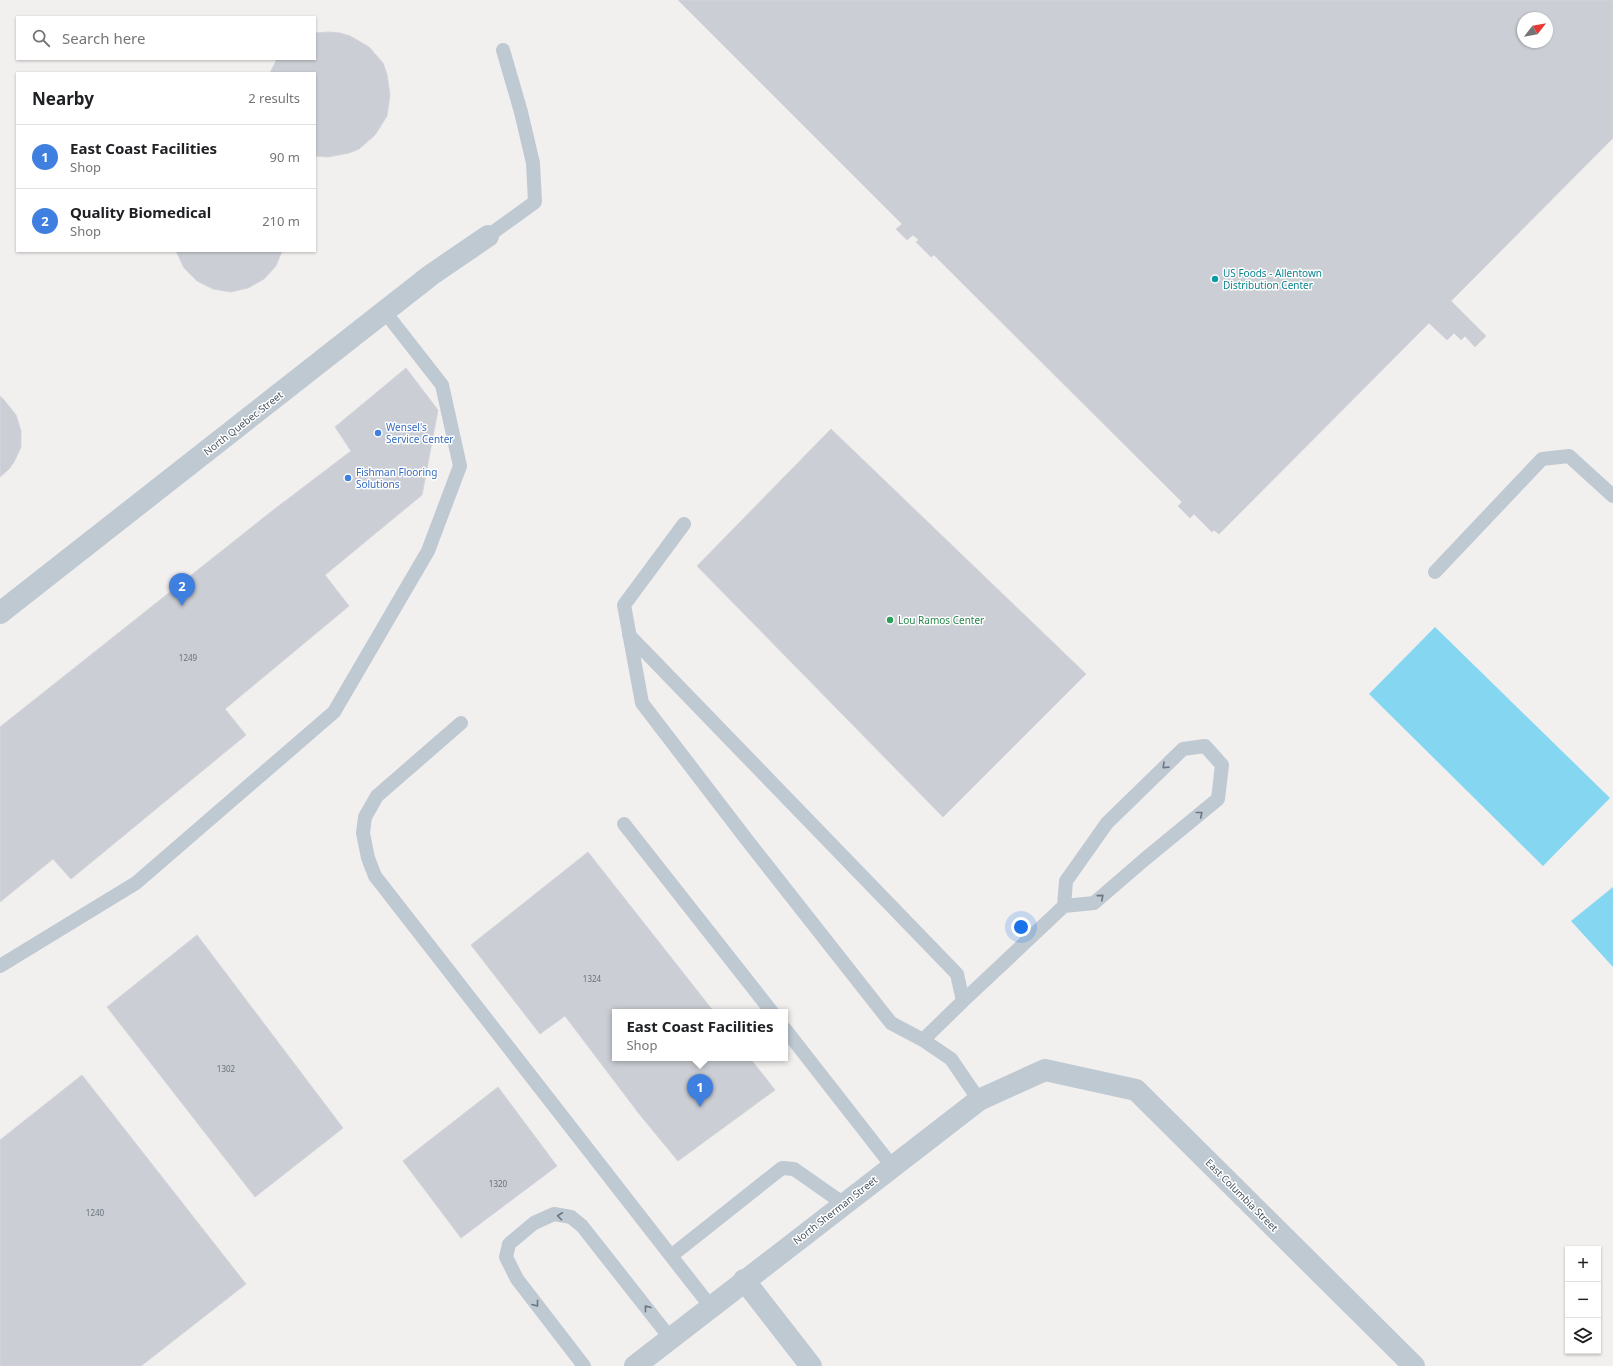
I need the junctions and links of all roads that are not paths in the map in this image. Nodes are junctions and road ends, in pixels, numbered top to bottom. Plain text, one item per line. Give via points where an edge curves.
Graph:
1 (504, 50) dead end
2 (488, 236) joint
3 (385, 312) junction
4 (1613, 496) edge
5 (684, 524) dead end
6 (1435, 572) dead end
7 (0, 613) edge
8 (630, 635) junction
9 (462, 723) dead end
10 (624, 824) dead end
11 (1064, 906) junction
12 (0, 966) edge
13 (963, 1001) junction
14 (770, 1009) edge
15 (788, 1033) edge
16 (923, 1040) junction
17 (1045, 1070) joint
18 (979, 1100) junction
19 (892, 1166) junction
20 (844, 1204) junction
21 (671, 1256) junction
22 (744, 1280) junction
23 (711, 1307) junction
24 (671, 1338) junction
25 (584, 1366) edge
26 (635, 1366) edge
27 (811, 1366) edge
28 (1414, 1366) edge

1 - 2 lane via 533,163 536,202
2 - 3 street, North Quebec Street via 431,275
3 - 7 street, North Quebec Street
3 - 12 lane via 442,385 460,466 428,551 334,712 136,883
4 - 6 lane via 1569,456 1542,459
5 - 8 lane via 624,605
8 - 13 lane via 957,974
8 - 16 lane via 642,703 891,1023
9 - 21 lane via 377,796 365,817 363,833 375,876
10 - 14 lane
11 -> 11 lane via 1094,903 1218,799 1222,765 1205,746 1183,749 1107,823 1066,881
11 - 13 lane
13 - 16 lane
15 - 19 lane
16 - 18 lane via 951,1059
17 - 18 street, North Sherman Street
17 - 28 street, East Columbia Street via 1136,1090
18 - 19 street, North Sherman Street
19 - 20 street, North Sherman Street
20 - 21 lane via 794,1169 782,1168
20 - 22 street, North Sherman Street
21 - 23 lane
22 - 23 street, North Sherman Street
22 - 27 street
23 - 24 street, North Sherman Street
24 -> 25 lane via 582,1226 571,1217 554,1214 534,1223 510,1244 506,1258 517,1279
24 - 26 street, North Sherman Street

